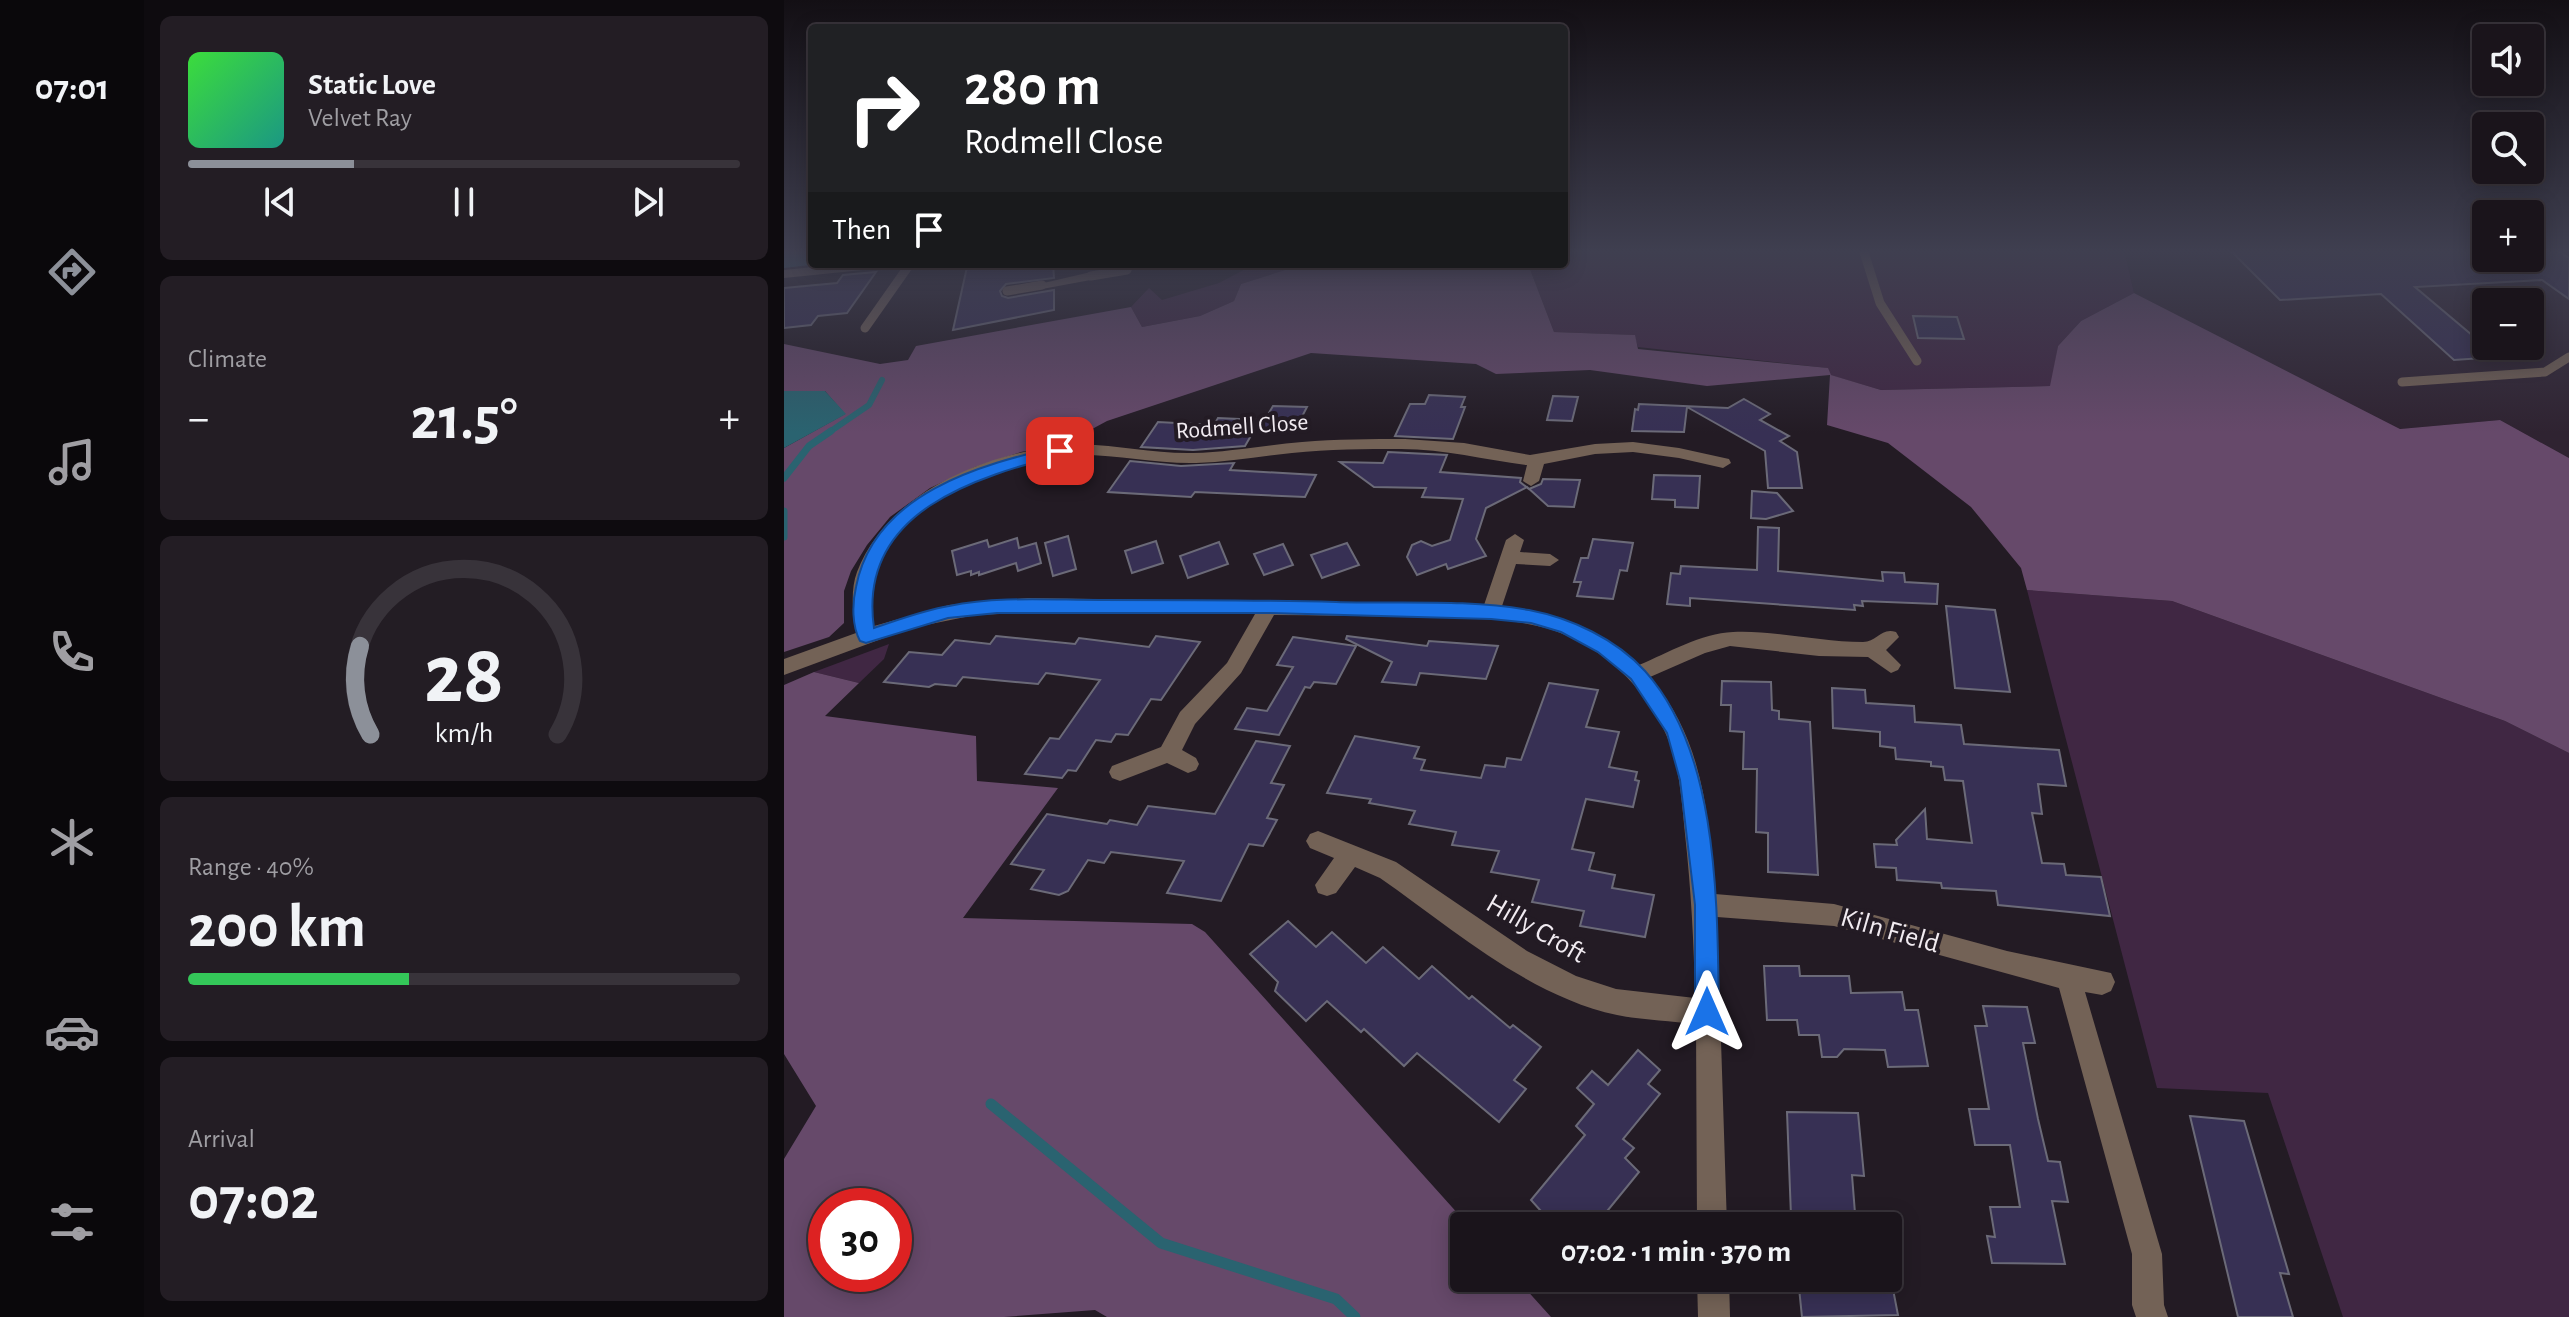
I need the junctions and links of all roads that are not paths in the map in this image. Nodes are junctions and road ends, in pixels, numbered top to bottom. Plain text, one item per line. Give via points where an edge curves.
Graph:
1 (877, 310) edge
2 (1885, 310) edge
3 (865, 328) dead end
4 (2569, 357) edge
5 (1917, 361) dead end
6 (2402, 382) dead end
7 (1537, 460) junction
8 (1723, 463) dead end
9 (1531, 481) dead end
10 (1550, 560) dead end
11 (1269, 607) junction
12 (1491, 612) junction
13 (866, 636) junction
14 (1891, 665) dead end
15 (784, 667) edge
16 (1637, 674) junction
17 (1120, 772) dead end
18 (1318, 841) dead end
19 (1351, 855) junction
20 (1327, 885) dead end
21 (1706, 905) junction
22 (2070, 979) junction
23 (2102, 982) dead end
24 (1707, 1012) junction
25 (1712, 1212) edge
26 (1713, 1292) edge
27 (2145, 1313) edge
28 (1714, 1317) edge

1 - 3 lane
2 - 5 lane
4 - 6 lane via 2545,372
7 - 8 street, Rodmell Close via 1625,447 1697,449
7 - 9 street
7 - 13 street, Rodmell Close via 1449,447 1379,444 1190,458 1096,450 1031,456 969,477 902,519 867,571 861,602
10 - 12 street via 1512,548
11 - 12 street
11 - 13 street via 997,607 948,612
11 - 17 street via 1234,668 1187,718 1178,759
12 - 16 street via 1567,628 1605,647
13 - 15 street
14 - 16 street via 1881,643 1819,649 1730,639
16 - 21 street via 1676,732 1690,780
18 - 19 street, Hilly Croft
19 - 20 street
19 - 24 street, Hilly Croft via 1388,870 1518,960 1571,987 1616,1002
21 - 22 street, Kiln Field via 1852,918
21 - 24 street
22 - 23 street, Kiln Field
22 - 27 street via 2147,1254
24 - 25 street
26 - 28 street

